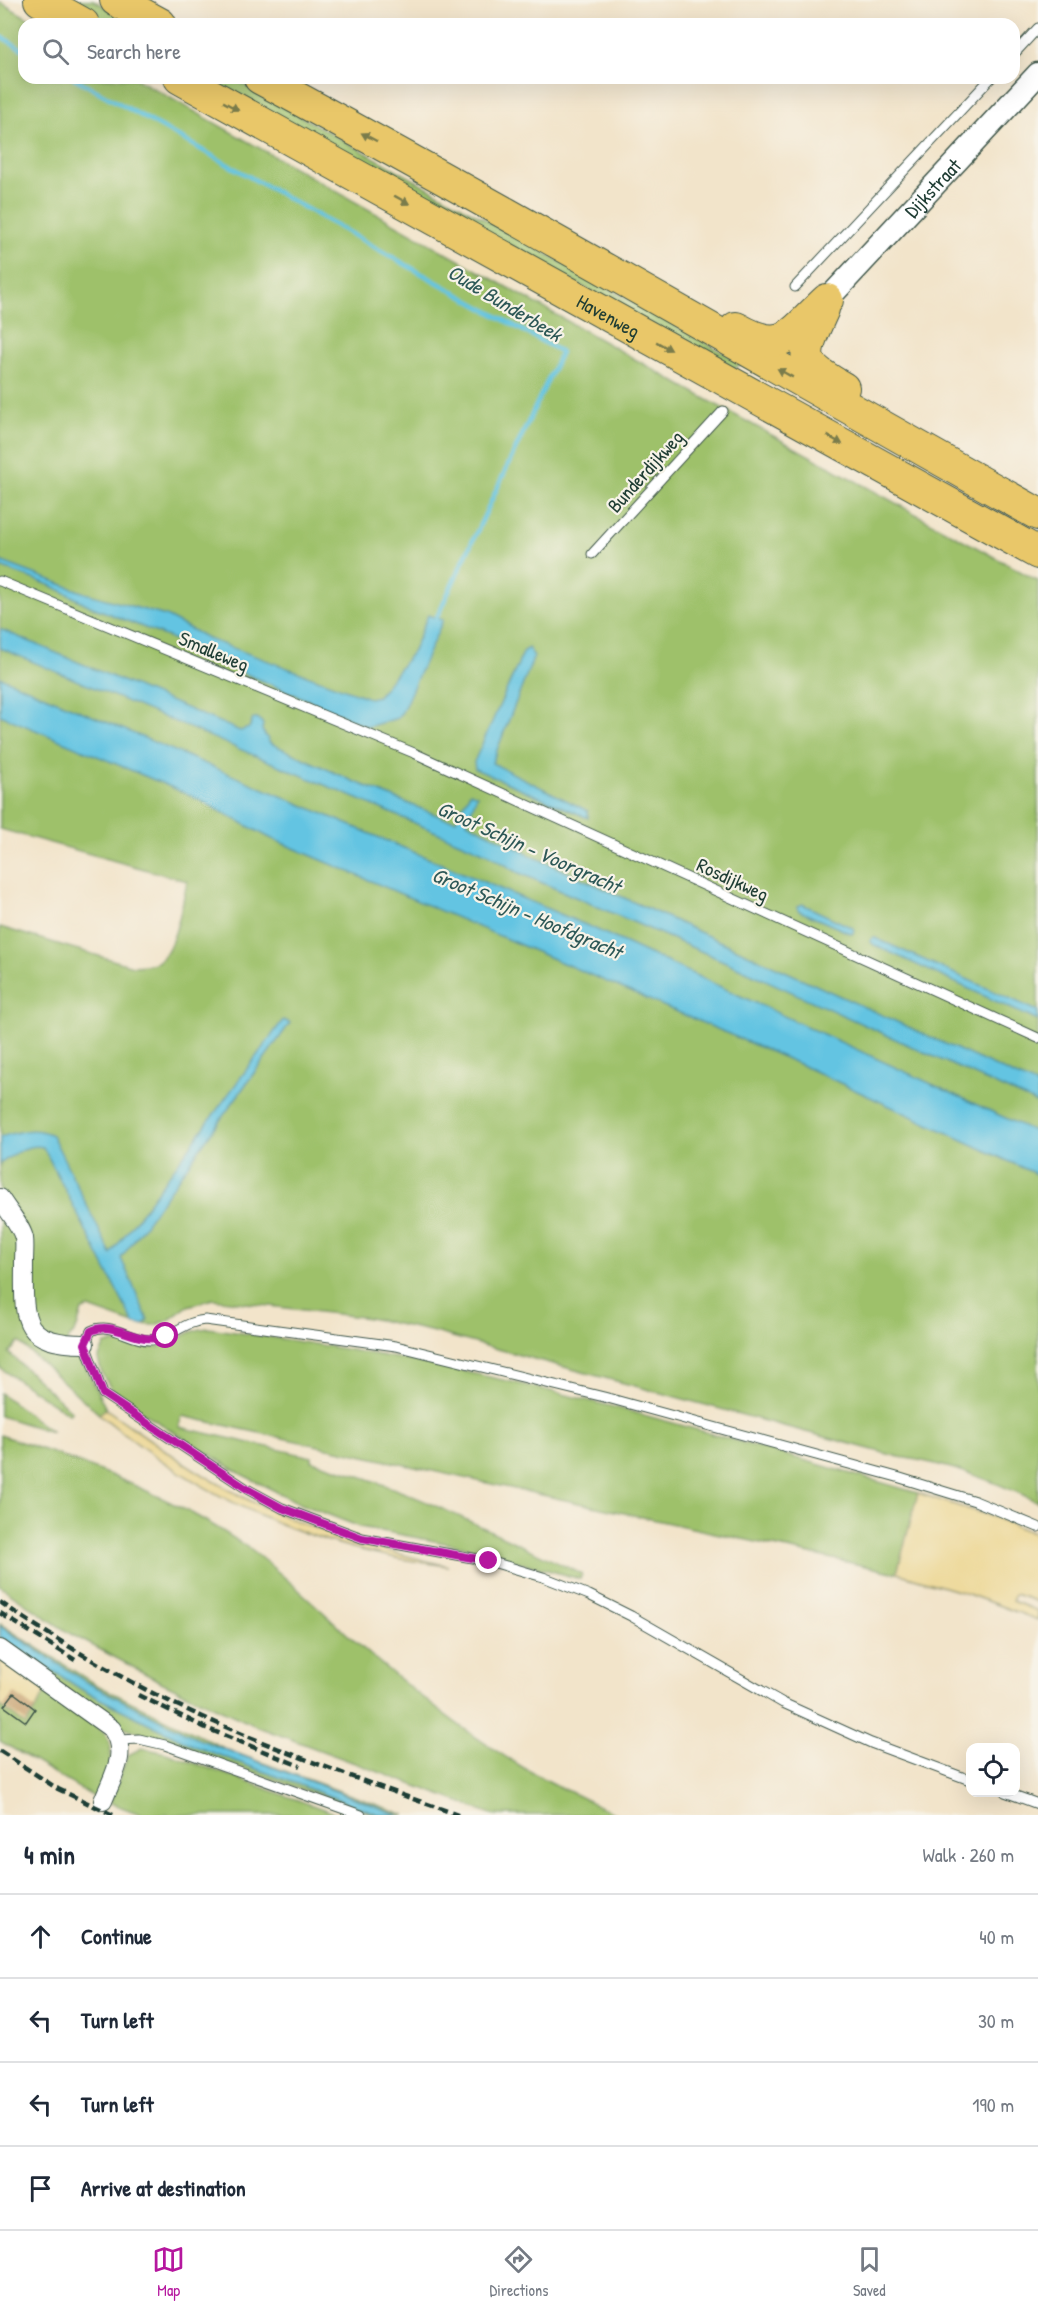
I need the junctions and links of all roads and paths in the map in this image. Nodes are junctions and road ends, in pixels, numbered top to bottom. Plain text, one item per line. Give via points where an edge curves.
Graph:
1 (40, 0) edge
2 (116, 0) edge
3 (72, 18) edge
4 (149, 18) edge
5 (1038, 28) edge
6 (1020, 48) edge
7 (1038, 74) edge
8 (191, 84) edge
9 (271, 84) edge
10 (985, 84) edge
11 (458, 185) junction
12 (795, 287) dead end
13 (827, 300) junction
14 (723, 411) dead end
15 (1038, 499) edge
16 (1038, 514) edge
17 (1038, 553) edge
18 (592, 554) dead end
19 (0, 581) edge
20 (414, 753) joint
21 (1038, 1038) edge
22 (0, 1198) edge
23 (85, 1344) junction
24 (1038, 1527) edge
25 (0, 1649) edge
26 (120, 1740) junction
27 (966, 1779) edge
28 (1019, 1797) edge
29 (103, 1801) dead end
30 (1038, 1804) edge
31 (361, 1815) edge

1 - 3 highway
2 - 4 highway
5 - 6 lane
7 - 13 street, Dijkstraat
8 -> 17 highway, Havenweg
11 -> 9 highway, Havenweg
10 - 12 lane
11 - 13 highway via 586,245 758,340 774,342 787,337
16 -> 11 highway, Havenweg
13 - 15 highway via 807,345 808,359 815,372
14 - 18 lane, Bunderdijkweg
19 - 20 lane, Smalleweg
20 - 21 lane, Rosdijkweg
22 - 23 street via 24,1238 25,1318 30,1327 47,1340
23 - 24 lane via 91,1331 98,1328 156,1340 185,1324 205,1320 396,1346 695,1421 897,1477 975,1501
23 - 27 lane via 103,1394 282,1508 362,1538 489,1561 589,1595 783,1703 871,1743
25 - 26 street via 112,1729
26 - 29 street via 121,1753
26 - 31 lane via 165,1745
28 - 30 lane

